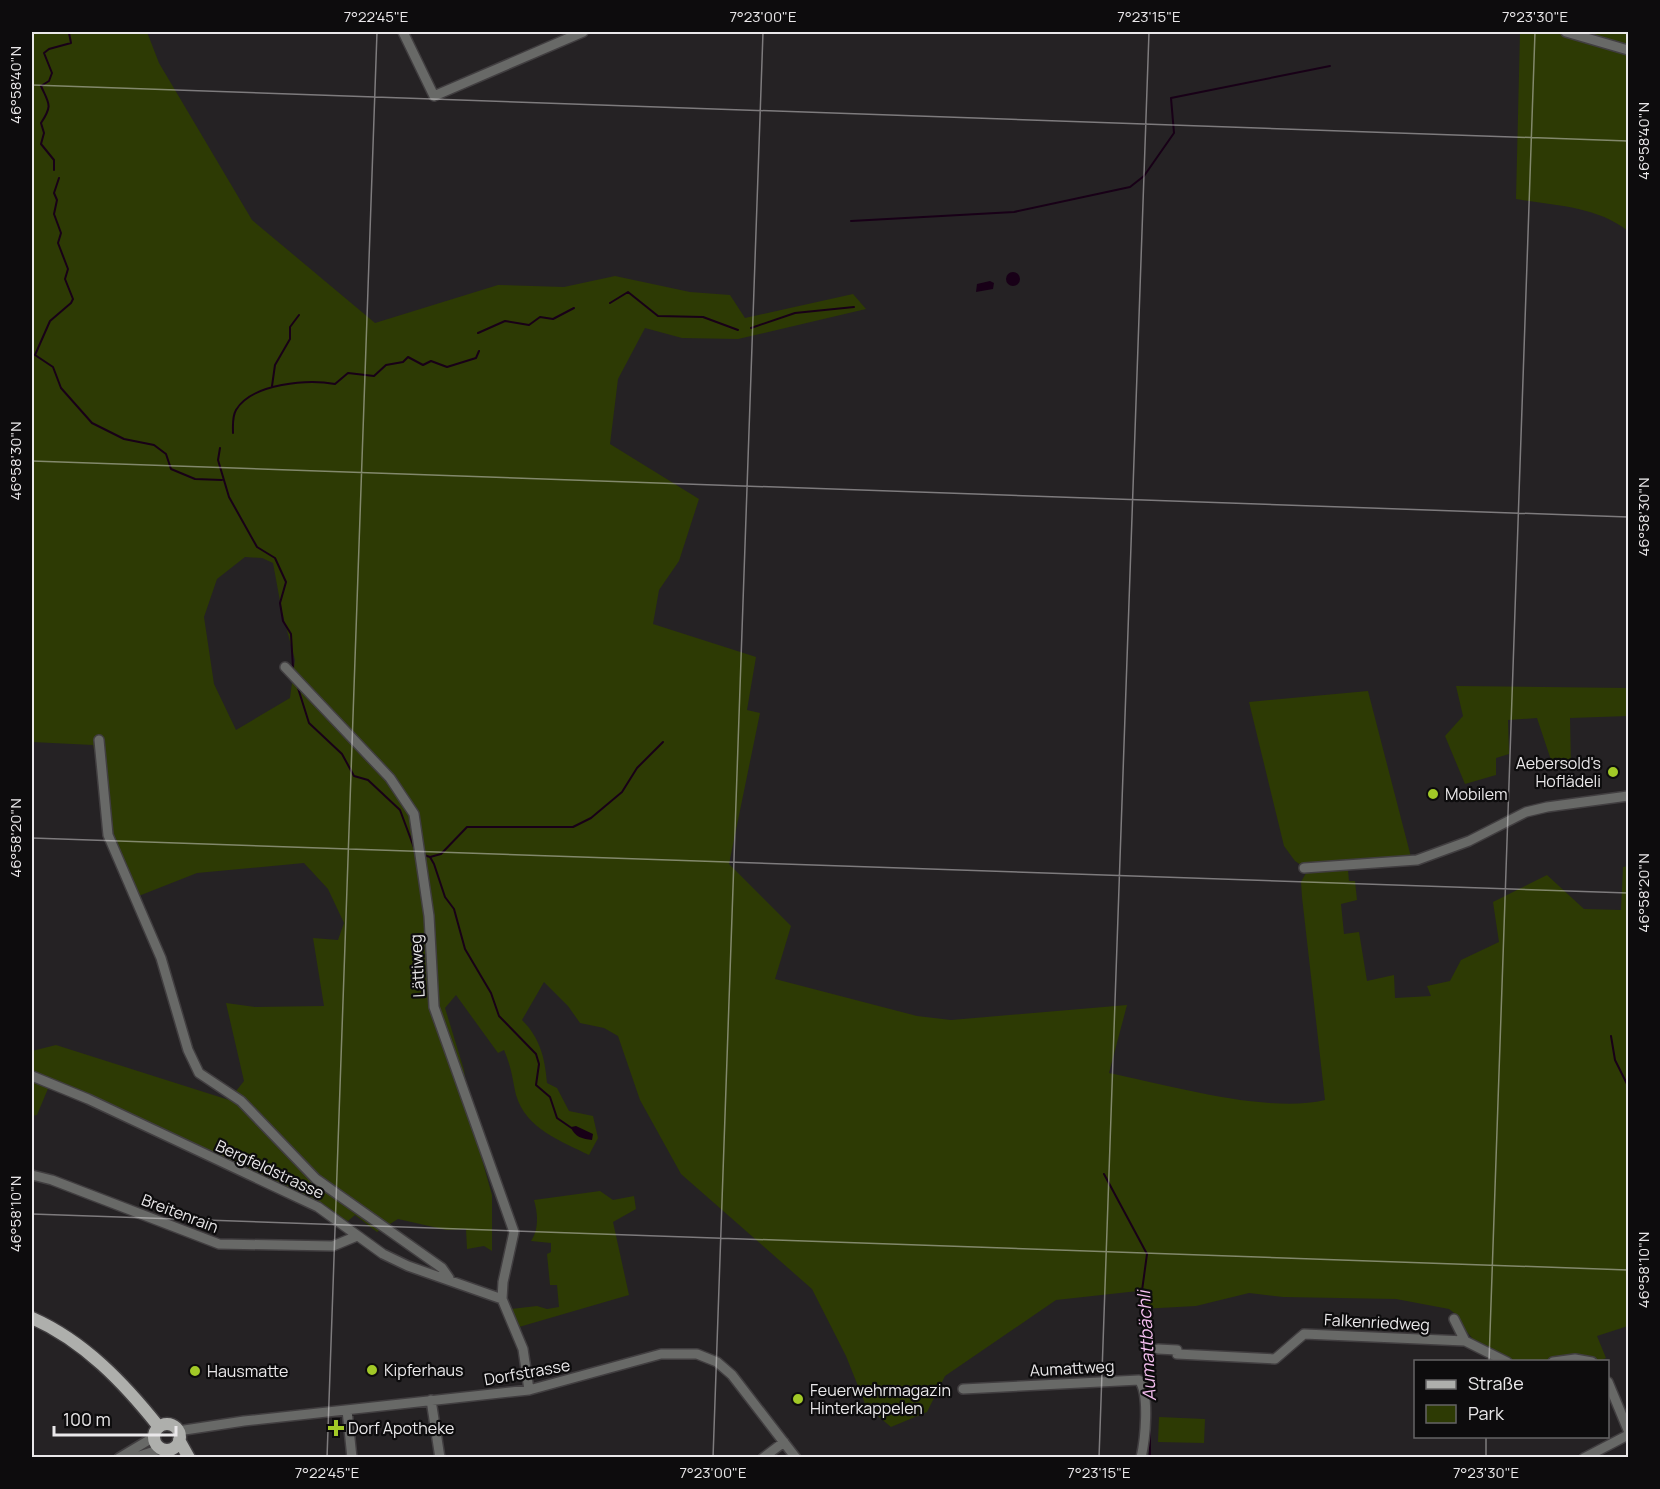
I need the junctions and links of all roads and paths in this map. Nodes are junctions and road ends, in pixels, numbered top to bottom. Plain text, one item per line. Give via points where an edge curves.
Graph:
1 (403, 32) edge
2 (583, 32) edge
3 (1566, 32) edge
4 (1629, 50) edge
5 (285, 667) dead end
6 (99, 740) dead end
7 (1629, 796) edge
8 (1304, 868) dead end
9 (32, 1076) edge
10 (32, 1175) edge
11 (357, 1236) junction
12 (449, 1278) junction
13 (502, 1299) junction
14 (32, 1318) edge
15 (1454, 1319) dead end
16 (1465, 1341) junction
17 (1158, 1349) dead end
18 (1503, 1360) edge
19 (1609, 1384) edge
20 (963, 1389) dead end
21 (529, 1390) junction
22 (431, 1400) junction
23 (347, 1410) junction
24 (1629, 1430) edge
25 (157, 1432) junction
26 (179, 1435) junction
27 (1629, 1435) edge
28 (784, 1442) junction
29 (169, 1452) edge
30 (119, 1458) edge
31 (133, 1458) edge
32 (189, 1458) edge
33 (352, 1458) edge
34 (440, 1458) edge
35 (763, 1458) edge
36 (796, 1458) edge
37 (1141, 1458) edge
38 (1584, 1458) edge

1 - 2 street via 434,96
3 - 4 street
5 - 13 street, Lättiweg via 400,790 414,814 429,916 434,1006 514,1232
6 - 12 street via 108,835 161,958 188,1050 199,1073 241,1101 316,1179 442,1268
7 - 8 street via 1526,812 1468,841 1417,860
9 - 11 street, Bergfeldstrasse via 318,1207
10 - 11 street, Breitenrain via 219,1244 333,1246
11 - 12 street, Bergfeldstrasse via 408,1266
12 - 13 street, Bergfeldstrasse
13 - 21 street via 523,1349
14 - 25 main road via 69,1337 91,1354
15 - 16 street, Falkenriedweg
16 - 17 street, Falkenriedweg via 1304,1334 1275,1359 1177,1354 1177,1350
16 - 18 street, Falkenriedweg
19 - 24 street
20 - 37 street, Aumattweg via 1139,1380 1146,1423
21 - 22 street, Dorfstrasse
21 - 28 street, Dorfstrasse via 649,1357 690,1353 717,1362 732,1375
22 - 23 street, Dorfstrasse
22 - 34 street
23 - 26 street, Dorfstrasse
23 - 33 street
25 - 26 main road via 168,1425
25 - 29 main road
25 - 30 street
26 - 29 main road
26 - 32 main road
27 - 38 street
28 - 35 street
28 - 36 street, Dorfstrasse
29 - 31 street

